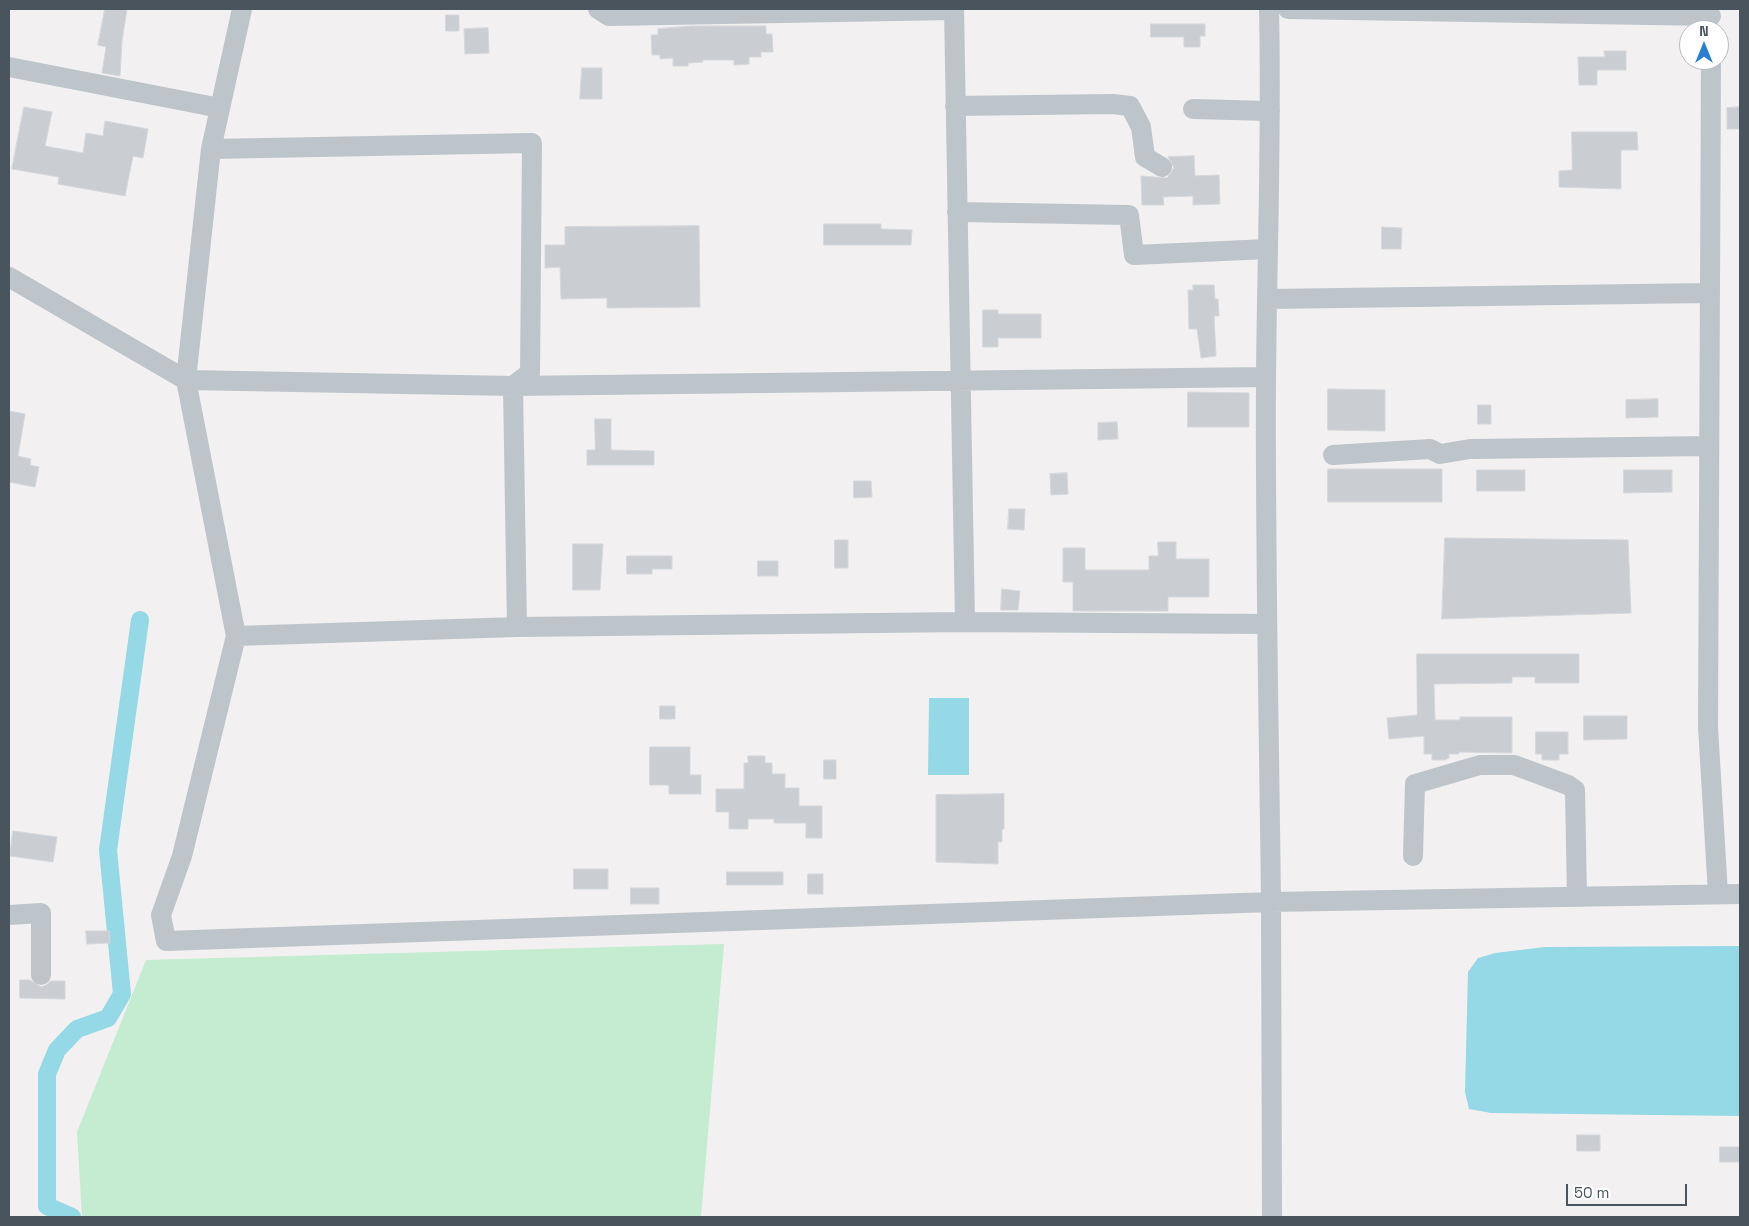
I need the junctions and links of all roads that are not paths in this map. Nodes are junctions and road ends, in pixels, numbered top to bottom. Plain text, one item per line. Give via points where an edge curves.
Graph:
1 (242, 9) edge
2 (598, 9) edge
3 (954, 9) edge
4 (1269, 9) edge
5 (1288, 9) edge
6 (1711, 18) edge
7 (9, 67) edge
8 (1711, 70) edge
9 (955, 106) junction
10 (220, 108) junction
11 (1193, 109) dead end
12 (1270, 111) junction
13 (212, 149) junction
14 (1162, 166) dead end
15 (957, 212) junction
16 (1268, 249) junction
17 (9, 277) edge
18 (1708, 294) junction
19 (1267, 299) junction
20 (1266, 377) junction
21 (186, 380) junction
22 (960, 380) junction
23 (513, 386) junction
24 (1708, 446) junction
25 (1333, 455) dead end
26 (964, 622) junction
27 (1267, 624) junction
28 (517, 627) junction
29 (236, 636) junction
30 (1413, 856) dead end
31 (1718, 894) junction
32 (1740, 894) edge
33 (1577, 897) junction
34 (1271, 902) junction
35 (9, 914) edge
36 (41, 975) dead end
37 (1272, 1217) edge

1 - 10 street
2 - 3 street via 609,16
3 - 9 street
4 - 12 street
5 - 6 street
7 - 10 street
8 - 18 street
9 - 14 street via 1130,106 1141,127 1145,157
9 - 15 street
10 - 13 street
11 - 12 street
12 - 16 street
13 - 21 street
13 - 23 street via 532,143 530,373
15 - 16 street via 1129,215 1134,255
15 - 22 street
16 - 19 street
17 - 21 street
18 - 19 street
18 - 24 street
19 - 20 street
20 - 22 street
20 - 27 street
21 - 23 street
21 - 29 street
22 - 23 street
22 - 26 street
23 - 28 street
24 - 25 street via 1470,450 1440,454 1430,450
24 - 31 street via 1708,727
26 - 27 street
26 - 28 street
27 - 34 street
28 - 29 street
29 - 34 street via 182,856 161,915 166,941
30 - 33 street via 1415,784 1480,765 1514,765 1575,790
31 - 32 street
31 - 33 street
33 - 34 street
34 - 37 street
35 - 36 street via 41,913

